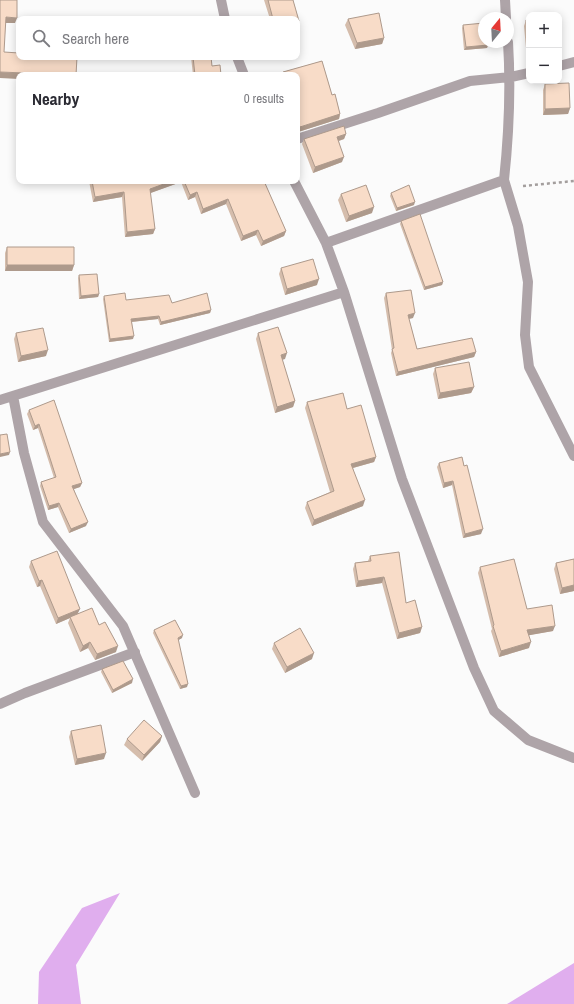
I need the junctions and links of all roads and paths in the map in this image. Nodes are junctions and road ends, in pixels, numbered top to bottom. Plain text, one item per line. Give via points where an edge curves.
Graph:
1 (222, 0) edge
2 (505, 0) edge
3 (506, 12) edge
4 (225, 16) edge
5 (509, 48) edge
6 (238, 60) edge
7 (574, 62) edge
8 (562, 65) edge
9 (243, 72) edge
10 (526, 74) edge
11 (511, 77) junction
12 (300, 137) edge
13 (574, 181) edge
14 (296, 184) edge
15 (505, 184) junction
16 (326, 243) junction
17 (344, 292) junction
18 (13, 396) junction
19 (0, 400) edge
20 (574, 456) edge
21 (135, 652) junction
22 (0, 704) edge
23 (574, 758) edge
24 (196, 794) dead end

1 - 4 street
2 - 3 street
5 - 11 street
6 - 9 street
7 - 8 street
10 - 11 street
11 - 12 street via 470,81
11 - 15 street
13 - 15 path
14 - 16 street
15 - 16 street
15 - 20 street via 518,226 528,282 525,335 529,367
16 - 17 street
17 - 18 street
17 - 23 street via 402,479 474,668 494,711 528,740
18 - 19 street
18 - 21 street via 24,453 43,522 123,626
21 - 22 street
21 - 24 street

